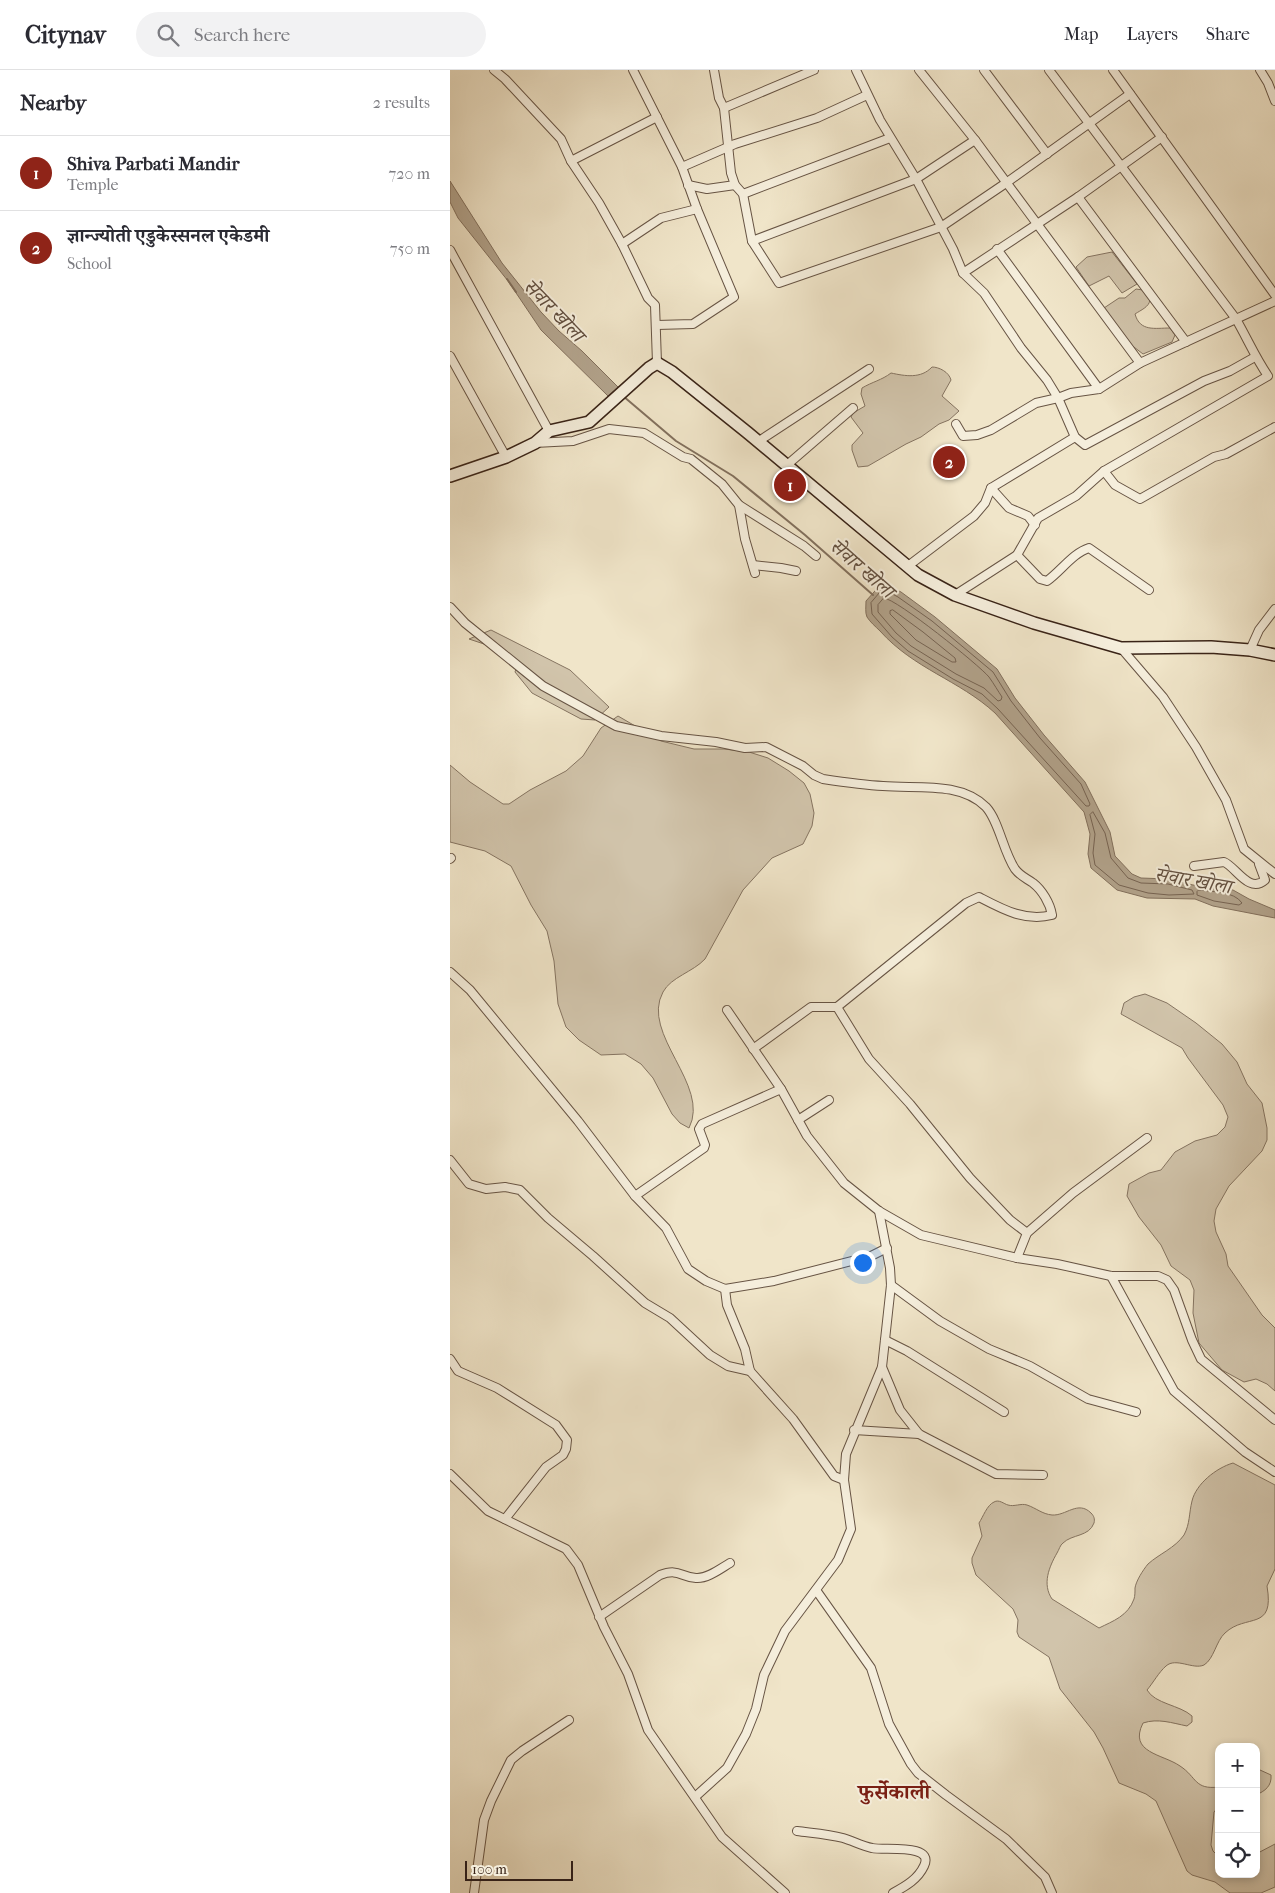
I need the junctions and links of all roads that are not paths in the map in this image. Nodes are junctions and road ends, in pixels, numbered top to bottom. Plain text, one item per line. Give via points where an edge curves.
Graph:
1 (494, 70) edge
2 (633, 70) edge
3 (714, 70) edge
4 (814, 70) edge
5 (856, 70) edge
6 (919, 70) edge
7 (984, 70) edge
8 (1049, 70) edge
9 (1113, 70) edge
10 (1260, 70) edge
11 (1130, 94) junction
12 (867, 95) junction
13 (1275, 101) edge
14 (724, 108) junction
15 (657, 117) junction
16 (1089, 123) junction
17 (1162, 137) junction
18 (890, 138) junction
19 (975, 140) junction
20 (728, 147) junction
21 (1047, 154) junction
22 (571, 161) junction
23 (1121, 166) junction
24 (682, 167) junction
25 (916, 179) junction
26 (1006, 183) junction
27 (688, 185) junction
28 (735, 185) junction
29 (743, 194) junction
30 (1078, 197) junction
31 (697, 209) junction
32 (1037, 225) junction
33 (941, 227) junction
34 (752, 241) junction
35 (622, 244) junction
36 (997, 249) junction
37 (450, 250) edge
38 (963, 273) junction
39 (1275, 295) edge
40 (1275, 301) edge
41 (1236, 319) junction
42 (657, 325) junction
43 (1186, 342) junction
44 (450, 356) edge
45 (1255, 357) junction
46 (656, 363) junction
47 (1140, 363) junction
48 (869, 369) dead end
49 (1099, 388) junction
50 (1058, 398) junction
51 (854, 408) dead end
52 (956, 424) dead end
53 (1275, 428) edge
54 (549, 431) junction
55 (1075, 437) junction
56 (759, 441) junction
57 (535, 443) junction
58 (506, 457) junction
59 (787, 465) junction
60 (1104, 471) junction
61 (450, 476) edge
62 (991, 488) junction
63 (739, 505) junction
64 (1035, 525) junction
65 (816, 556) dead end
66 (1017, 556) junction
67 (908, 566) junction
68 (796, 571) dead end
69 (1149, 590) dead end
70 (955, 595) junction
71 (450, 607) edge
72 (1275, 609) edge
73 (1121, 648) junction
74 (1250, 650) junction
75 (1275, 655) edge
76 (1258, 862) junction
77 (1194, 866) dead end
78 (1275, 874) edge
79 (450, 972) edge
80 (837, 1007) junction
81 (727, 1010) dead end
82 (753, 1049) junction
83 (781, 1089) junction
84 (829, 1100) dead end
85 (798, 1120) junction
86 (1147, 1138) dead end
87 (450, 1160) edge
88 (634, 1196) junction
89 (879, 1211) junction
90 (1027, 1233) junction
91 (887, 1248) junction
92 (1017, 1258) junction
93 (1111, 1276) junction
94 (891, 1285) junction
95 (726, 1289) junction
96 (885, 1340) junction
97 (450, 1359) edge
98 (882, 1367) junction
99 (750, 1371) junction
100 (1004, 1412) dead end
101 (1136, 1412) dead end
102 (1275, 1420) edge
103 (854, 1430) junction
104 (919, 1434) junction
105 (1275, 1472) edge
106 (450, 1474) edge
107 (1043, 1475) dead end
108 (844, 1480) junction
109 (505, 1519) junction
110 (730, 1563) dead end
111 (816, 1590) junction
112 (599, 1616) junction
113 (569, 1720) dead end
114 (695, 1797) junction
115 (797, 1831) dead end
116 (474, 1893) edge
117 (785, 1893) edge
118 (893, 1893) edge
119 (1052, 1893) edge

1 - 22 street via 561,139
2 - 15 street
3 - 14 street
4 - 14 street
5 - 12 street
6 - 19 street
7 - 21 street
8 - 16 street
9 - 11 street
10 - 13 street
11 - 16 street
11 - 17 street
12 - 18 street
12 - 20 street via 817,118
14 - 20 street
15 - 22 street
15 - 24 street
16 - 21 street
16 - 23 street
17 - 23 street
17 - 39 street
18 - 25 street
18 - 29 street
19 - 25 street
19 - 26 street
20 - 24 street
20 - 28 street
21 - 26 street
22 - 35 street
23 - 30 street
23 - 41 street
24 - 27 street
25 - 33 street
25 - 34 street
26 - 32 street
26 - 33 street
27 - 28 street via 707,189
27 - 31 street
28 - 29 street
29 - 34 street
30 - 32 street
30 - 43 street
31 - 35 street via 661,218
31 - 42 street via 734,296 692,324
32 - 36 street
32 - 47 street
33 - 34 street via 779,283
33 - 38 street
35 - 42 street via 648,298 655,305
36 - 38 street
36 - 49 street
37 - 54 street
38 - 50 street via 984,293
40 - 41 street
41 - 43 street
41 - 45 street
42 - 46 street
43 - 47 street
44 - 58 street
45 - 55 street via 1085,445
45 - 60 street via 1268,376
46 - 54 street via 589,422
46 - 56 street
47 - 49 street
48 - 56 street
49 - 50 street
50 - 52 street via 1036,403 977,435 963,436
50 - 55 street
51 - 59 street
53 - 60 street via 1214,457 1140,500 1115,485
54 - 57 street
55 - 62 street
56 - 59 street
57 - 58 street
57 - 63 street via 573,441 609,429 644,434 699,464
58 - 61 street
59 - 67 street
60 - 64 street via 1076,496 1038,518
62 - 64 street via 1009,508 1028,516
62 - 67 street via 974,516
63 - 65 street
63 - 68 street via 754,569
64 - 66 street
66 - 69 street via 1040,579 1047,581 1088,548
66 - 70 street
67 - 70 street
70 - 73 street via 1034,623
71 - 80 street via 543,686 616,726 745,748 766,747 823,779 885,786 936,787 967,796 984,806 992,815 1015,868 1040,890 1051,907 1052,915 1017,915 979,897 966,903
72 - 74 street via 1259,630
73 - 74 street
73 - 76 street via 1163,697 1196,747 1226,800 1244,849
74 - 75 street
76 - 77 street via 1265,878 1261,884 1249,882 1224,862
76 - 78 street
79 - 88 street via 470,990
80 - 82 street via 812,1007
80 - 90 street via 869,1059 970,1178
81 - 82 street
82 - 83 street
83 - 85 street
83 - 88 street via 702,1124 704,1148
84 - 85 street
85 - 89 street via 844,1183
86 - 90 street via 1073,1193
87 - 99 street via 469,1184 520,1190 645,1303 670,1318 710,1355 728,1366
88 - 95 street via 666,1228 688,1268 706,1281
89 - 91 street
89 - 92 street via 921,1235
90 - 92 street
91 - 94 street
91 - 95 street via 871,1256 774,1281
92 - 93 street
93 - 102 street via 1158,1276 1167,1280 1202,1359
93 - 105 street via 1174,1391 1245,1452
94 - 96 street
94 - 101 street via 940,1321 989,1349 1030,1366 1088,1399
95 - 99 street via 727,1305 745,1349
96 - 98 street
96 - 100 street
97 - 109 street via 458,1371 497,1388 556,1425 567,1440 563,1455 546,1467
98 - 103 street
98 - 104 street via 900,1410
99 - 108 street via 793,1419 834,1476
103 - 104 street
103 - 108 street via 846,1454
104 - 107 street via 996,1474
106 - 109 street via 488,1511
108 - 111 street via 851,1529 838,1560
109 - 112 street via 566,1549 578,1566
110 - 112 street via 703,1577 669,1571
111 - 114 street via 786,1631 764,1675 746,1734 726,1768
111 - 119 street via 871,1668 889,1724 918,1773 1013,1845 1045,1877
112 - 114 street via 628,1674 648,1730
113 - 116 street via 511,1760 484,1820
114 - 117 street via 722,1837
115 - 118 street via 841,1838 875,1849 910,1850 924,1854 926,1863 922,1871 911,1883

